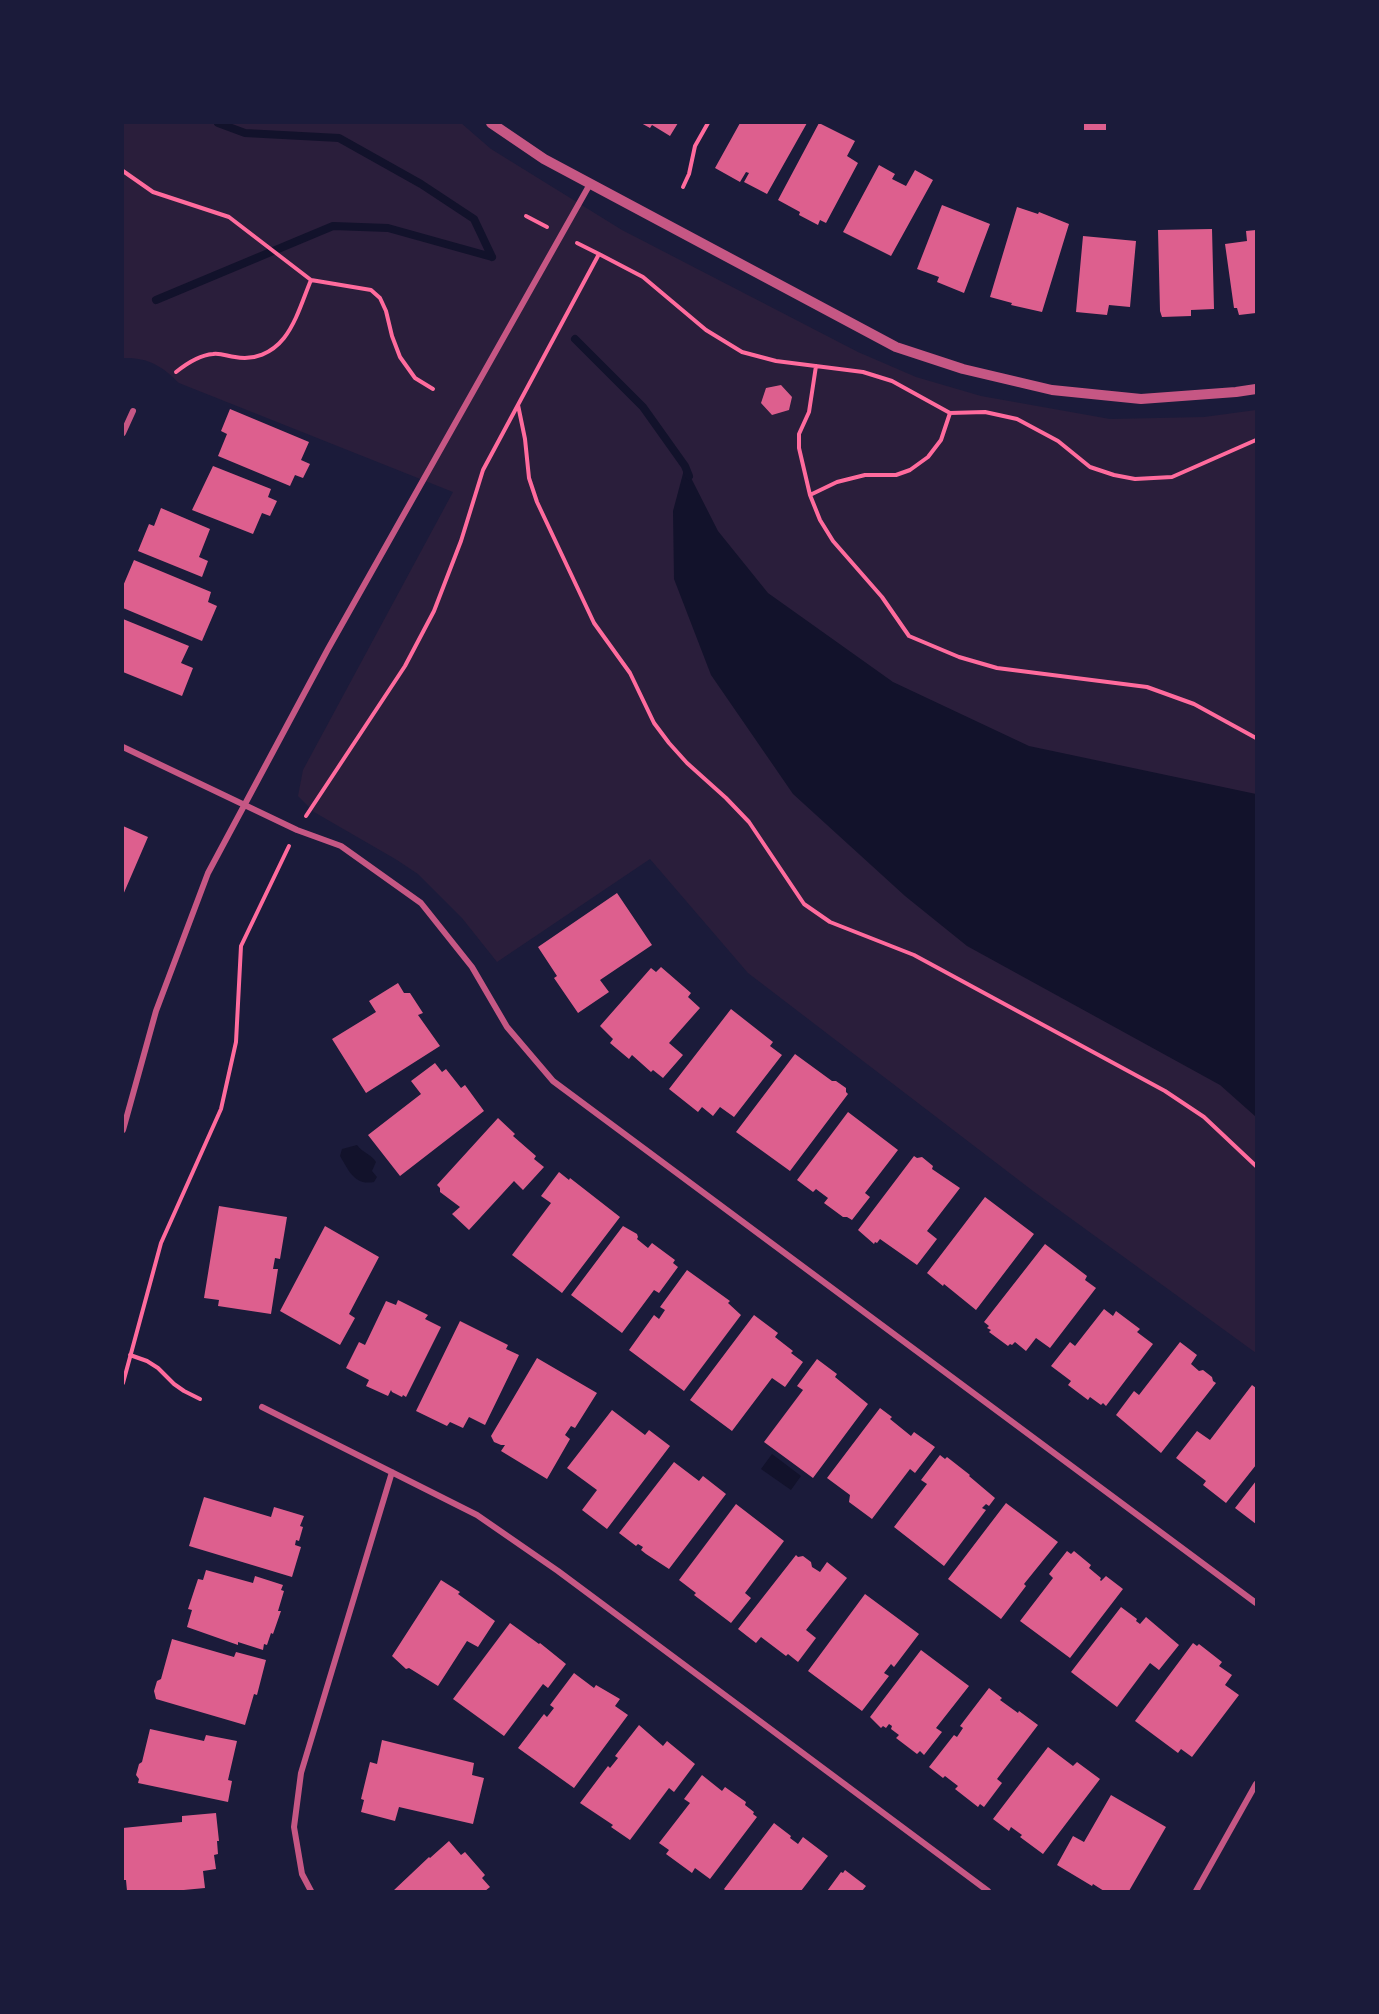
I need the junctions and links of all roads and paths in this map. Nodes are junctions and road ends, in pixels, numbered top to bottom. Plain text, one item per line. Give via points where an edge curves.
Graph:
1 (491, 123) edge
2 (708, 123) edge
3 (123, 171) edge
4 (590, 184) junction
5 (683, 187) dead end
6 (311, 279) junction
7 (816, 366) junction
8 (176, 372) dead end
9 (433, 389) dead end
10 (1256, 389) edge
11 (518, 404) junction
12 (133, 411) dead end
13 (950, 413) junction
14 (123, 433) edge
15 (1256, 440) edge
16 (810, 495) junction
17 (1256, 738) edge
18 (123, 747) edge
19 (314, 803) dead end
20 (243, 805) junction
21 (286, 851) dead end
22 (123, 1130) edge
23 (1256, 1166) edge
24 (130, 1355) junction
25 (123, 1383) edge
26 (200, 1398) dead end
27 (262, 1407) dead end
28 (392, 1472) junction
29 (1256, 1603) edge
30 (1256, 1784) edge
31 (310, 1891) edge
32 (988, 1891) edge
33 (1196, 1891) edge

1 - 4 street
2 - 5 path via 695,146
3 - 6 path via 153,192 229,217
4 - 10 street via 896,348 963,369 1052,390 1141,399
4 - 20 street
6 - 8 path via 292,325 273,349 249,358 210,354
6 - 9 path via 371,290 380,298 400,357 415,378
7 - 11 path via 742,352 706,330 643,277 599,254
7 - 13 path via 863,372 892,381
7 - 16 path via 809,412 799,434
11 - 19 path via 483,470 434,611 405,666
11 - 23 path via 529,478 537,502 594,623 630,673 654,723 687,763 749,822 804,904 830,922 914,955 1165,1091 1204,1117
12 - 14 street
13 - 15 path via 985,412 1017,419 1058,441 1090,467 1135,479 1172,477
13 - 16 path via 941,440 928,457 910,470 837,482
16 - 17 path via 833,542 882,597 909,636 997,668 1147,687 1194,704
18 - 20 street
20 - 22 street via 208,873 156,1011
20 - 29 street via 341,846 421,903 472,967 507,1027 553,1081
21 - 24 path via 241,946 236,1042 221,1109 161,1243
24 - 25 path
24 - 26 path via 147,1360 183,1391
27 - 28 street
28 - 31 street via 301,1773 294,1827 302,1874
28 - 32 street via 477,1515 558,1571
30 - 33 street

